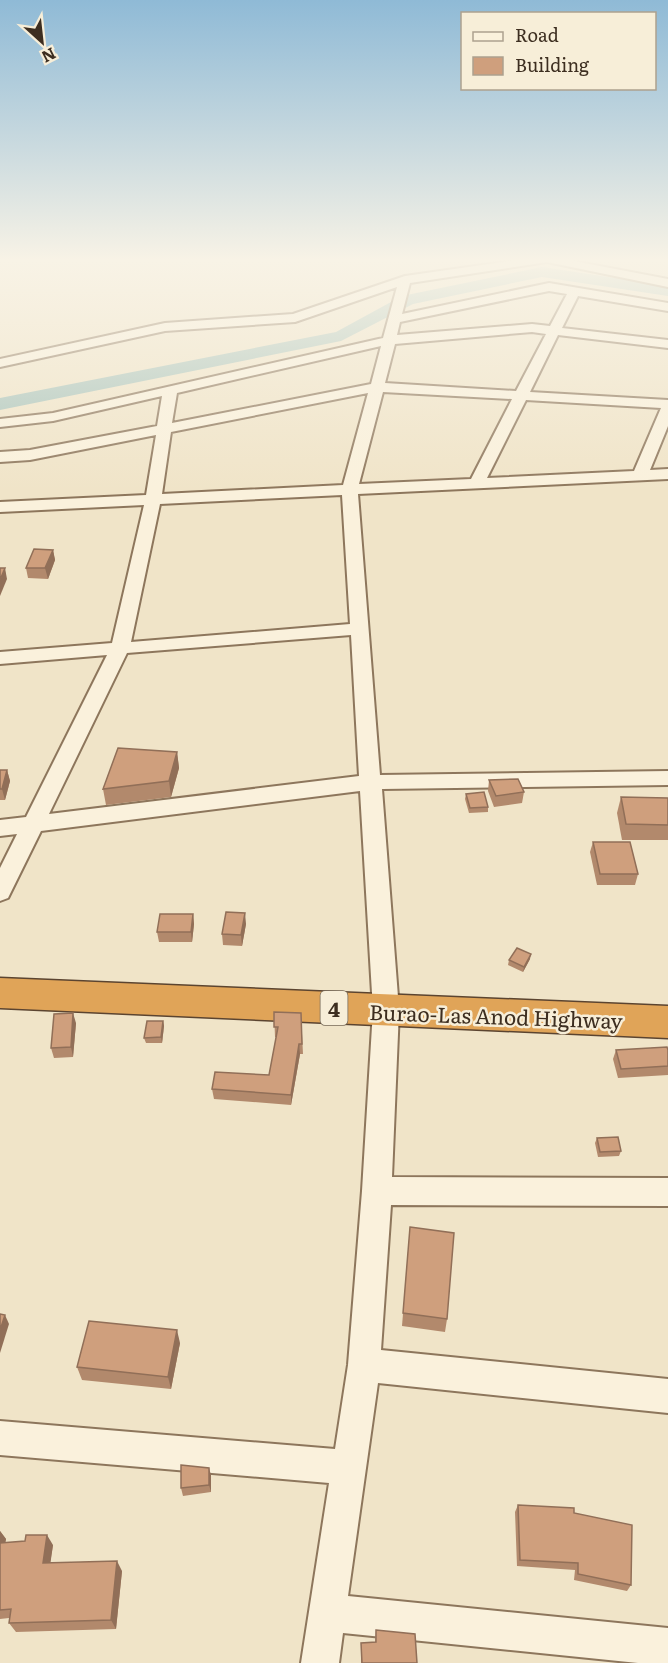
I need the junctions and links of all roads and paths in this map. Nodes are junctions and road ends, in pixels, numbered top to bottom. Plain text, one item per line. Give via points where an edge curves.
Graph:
1 (126, 336) edge
2 (391, 336) edge
3 (442, 336) edge
4 (552, 336) edge
5 (594, 336) edge
6 (390, 340) junction
7 (668, 344) edge
8 (0, 363) edge
9 (377, 387) junction
10 (170, 390) junction
11 (522, 395) junction
12 (668, 406) edge
13 (0, 423) edge
14 (164, 428) junction
15 (0, 457) edge
16 (668, 474) edge
17 (640, 476) junction
18 (477, 483) junction
19 (350, 489) junction
20 (153, 499) junction
21 (0, 507) edge
22 (360, 629) junction
23 (120, 648) junction
24 (0, 658) edge
25 (668, 777) edge
26 (370, 782) junction
27 (34, 824) junction
28 (0, 828) edge
29 (0, 892) edge
30 (0, 993) edge
31 (386, 1010) junction
32 (668, 1022) edge
33 (377, 1191) junction
34 (668, 1192) edge
35 (364, 1365) junction
36 (668, 1396) edge
37 (0, 1438) edge
38 (348, 1467) junction
39 (326, 1613) junction
40 (668, 1647) edge
41 (320, 1663) edge

1 - 8 street
2 - 6 street
3 - 6 street
4 - 11 street
5 - 7 street
6 - 9 street
6 - 10 street
9 - 11 street
9 - 14 street
9 - 19 street
10 - 13 street via 53,417
10 - 14 street
11 - 12 street
11 - 18 street
12 - 17 street
14 - 15 street via 30,455
14 - 20 street
16 - 17 street
17 - 18 street
18 - 19 street
19 - 20 street
19 - 22 street
20 - 21 street
20 - 23 street
22 - 23 street
22 - 26 street
23 - 24 street
23 - 27 street
25 - 26 street
26 - 27 street
26 - 31 street
27 - 28 street
27 - 29 street
30 - 31 highway, Burao-Las Anod Highway / 4
31 - 32 highway, Burao-Las Anod Highway / 4
31 - 33 street
33 - 34 street
33 - 35 street
35 - 36 street
35 - 38 street
37 - 38 street
38 - 39 street
39 - 40 street
39 - 41 street

